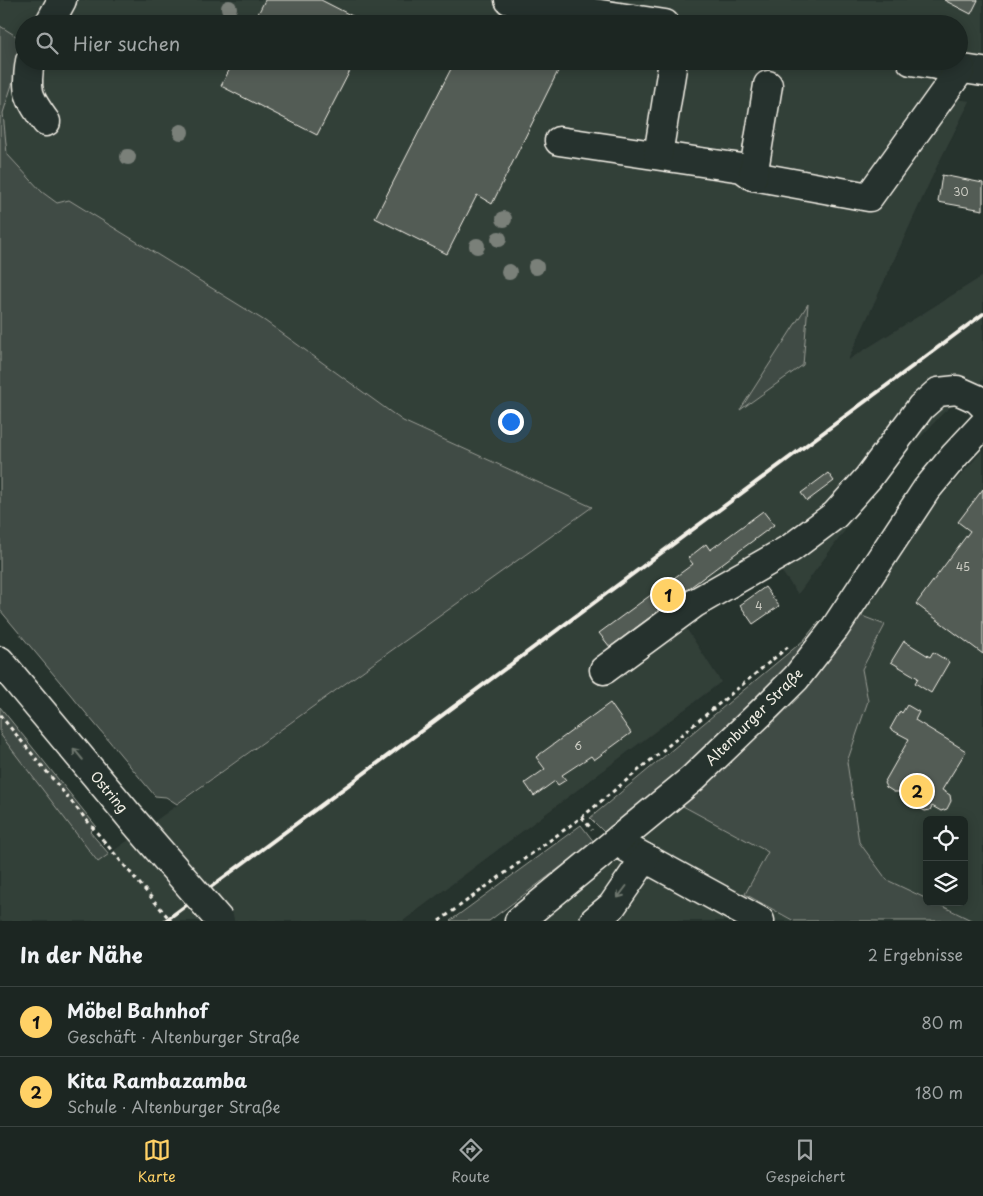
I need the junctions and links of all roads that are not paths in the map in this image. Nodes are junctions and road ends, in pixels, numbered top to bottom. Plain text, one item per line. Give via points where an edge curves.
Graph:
1 (62, 0) edge
2 (509, 0) edge
3 (54, 15) edge
4 (606, 15) edge
5 (29, 70) edge
6 (672, 70) edge
7 (962, 70) edge
8 (768, 85) dead end
9 (46, 122) dead end
10 (559, 141) dead end
11 (658, 155) junction
12 (753, 176) junction
13 (983, 405) edge
14 (983, 425) edge
15 (0, 661) edge
16 (604, 670) dead end
17 (0, 680) edge
18 (117, 829) junction
19 (620, 838) junction
20 (645, 858) junction
21 (747, 918) edge
22 (196, 921) edge
23 (220, 921) edge
24 (519, 921) edge
25 (594, 921) edge

1 - 3 street
2 - 4 street
5 - 9 street via 27,82 31,101
6 - 11 street
7 - 12 street via 869,197
8 - 12 street
10 - 11 street
11 - 12 street via 742,168
13 - 16 street via 957,390 938,392 921,407 868,478 835,515 791,548 695,603
14 - 19 street, Altenburger Straße via 926,490 835,628 796,678 692,779
18 -> 15 street, Ostring
17 - 18 street, Ostring via 56,757
18 - 22 street, Ostring
18 - 23 street, Ostring, bridge
19 - 20 street via 627,848
19 - 24 street, Altenburger Straße
20 - 21 street
20 -> 25 street via 612,906

